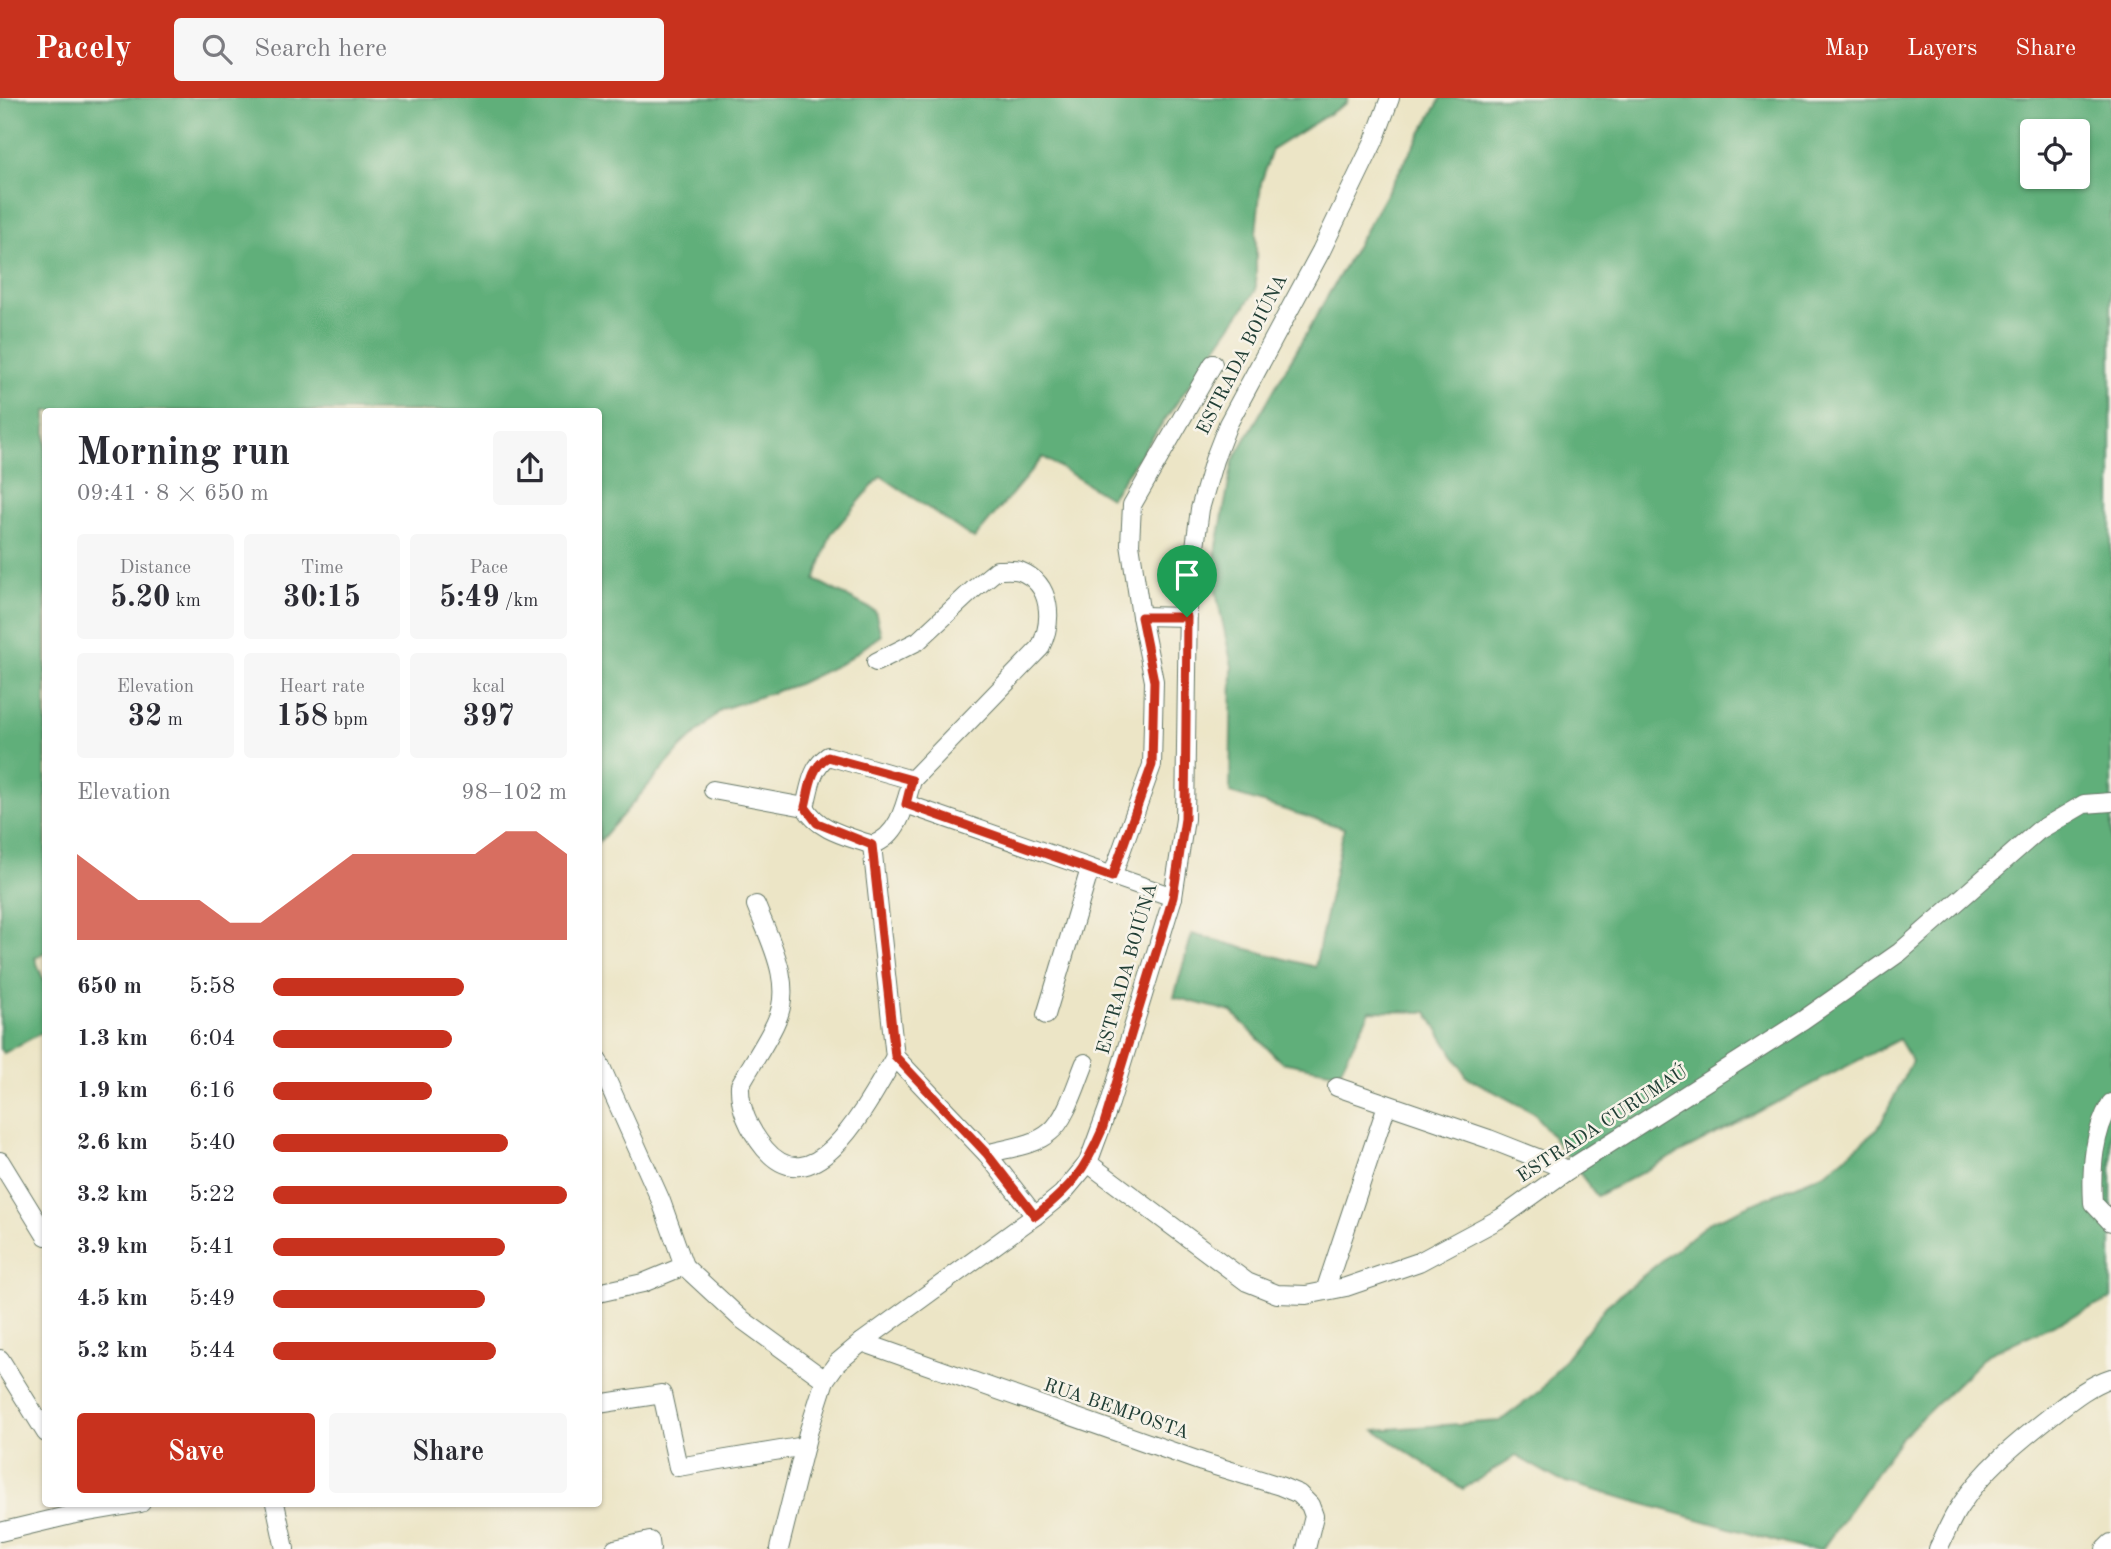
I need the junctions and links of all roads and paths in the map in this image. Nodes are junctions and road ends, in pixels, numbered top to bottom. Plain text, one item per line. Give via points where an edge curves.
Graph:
1 (1390, 98) edge
2 (1213, 364) dead end
3 (1141, 617) junction
4 (1187, 617) junction
5 (876, 662) dead end
6 (912, 780) junction
7 (713, 790) dead end
8 (2111, 802) edge
9 (906, 804) junction
10 (805, 807) junction
11 (872, 845) junction
12 (1090, 869) junction
13 (1112, 877) junction
14 (1173, 897) junction
15 (756, 905) dead end
16 (1046, 1014) dead end
17 (895, 1056) junction
18 (1085, 1063) dead end
19 (602, 1069) edge
20 (1337, 1087) dead end
21 (2111, 1103) edge
22 (1387, 1105) junction
23 (987, 1154) junction
24 (0, 1161) edge
25 (1088, 1163) junction
26 (1568, 1170) junction
27 (1035, 1216) junction
28 (2111, 1223) edge
29 (42, 1229) edge
30 (684, 1266) junction
31 (1325, 1291) junction
32 (602, 1292) edge
33 (862, 1342) junction
34 (0, 1359) edge
35 (2111, 1378) edge
36 (825, 1380) junction
37 (602, 1403) edge
38 (42, 1427) edge
39 (805, 1446) junction
40 (93, 1507) edge
41 (276, 1507) edge
42 (69, 1509) edge
43 (0, 1532) edge
44 (2111, 1543) edge
45 (650, 1545) edge
46 (285, 1549) edge
47 (615, 1549) edge
48 (779, 1549) edge
49 (1306, 1549) edge
50 (1938, 1549) edge
51 (2105, 1549) edge

1 - 4 street, ESTRADA BOIÚNA via 1321,251 1228,424 1200,509
2 - 3 street via 1132,505 1130,544
3 - 4 street
3 - 13 street via 1154,681 1152,765
4 - 14 street, ESTRADA BOIÚNA via 1185,819
5 - 6 street via 918,641 998,570 1019,570 1037,582 1049,605 1049,631 1040,648
6 - 9 street
6 - 10 street via 828,757 814,770
7 - 10 street
8 - 26 street, ESTRADA CURUMAÚ via 2084,804 2039,831 1900,953
9 - 11 street via 887,839
9 - 12 street
10 - 11 street via 817,823
11 - 17 street
12 - 13 street
12 - 16 street
13 - 14 street
14 - 25 street, ESTRADA BOIÚNA
15 - 17 street via 780,967 783,990 777,1022 740,1086 740,1096 753,1135 773,1158 807,1167 835,1149
17 - 23 street
18 - 23 street via 1060,1122 1051,1132
19 - 30 street via 662,1201
20 - 22 street
21 - 28 street via 2101,1119 2091,1170 2093,1203
22 - 26 street
22 - 31 street
23 - 27 street
24 - 29 street
25 - 27 street, ESTRADA BOIÚNA via 1062,1194
25 - 31 street, ESTRADA CURUMAÚ via 1247,1282 1277,1294
26 - 31 street, ESTRADA CURUMAÚ via 1501,1218 1419,1262
27 - 33 street, ESTRADA BOIÚNA
30 - 32 street via 643,1283
30 - 36 street via 740,1318
33 - 36 street, ESTRADA BOIÚNA
33 - 49 street, RUA BEMPOSTA via 1299,1494 1314,1516
34 - 38 street
35 - 50 street via 2070,1401 2012,1446 1959,1507
36 - 39 street, ESTRADA BOIÚNA
37 - 39 street via 662,1394 678,1467
39 - 48 street, ESTRADA BOIÚNA
40 - 42 street
41 - 46 street
42 - 43 street
44 - 51 street
45 - 47 street

